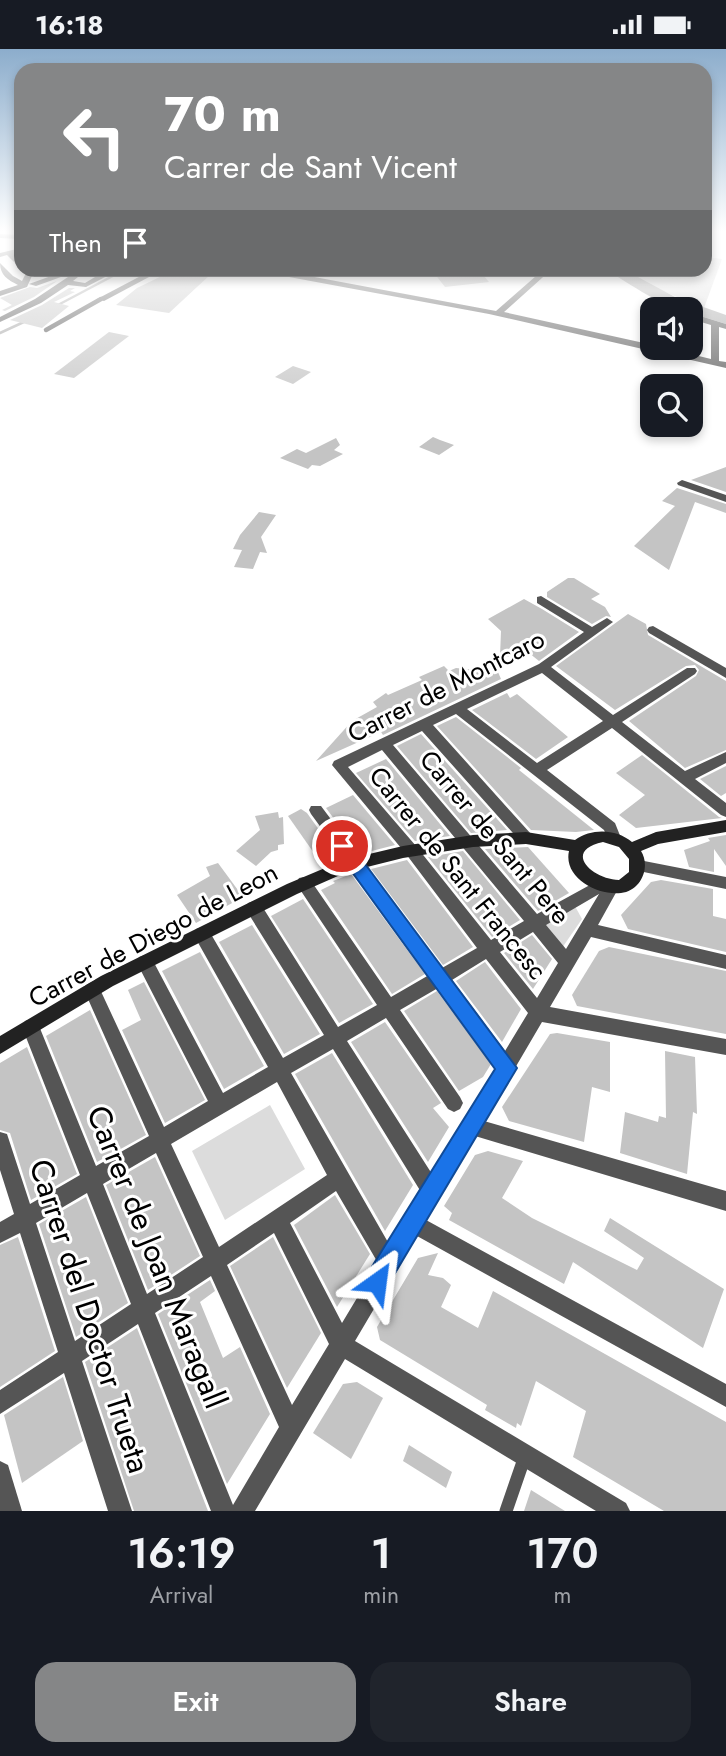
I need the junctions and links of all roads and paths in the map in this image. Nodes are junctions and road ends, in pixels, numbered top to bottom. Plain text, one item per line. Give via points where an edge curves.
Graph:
1 (32, 300) edge
2 (99, 300) edge
3 (435, 300) edge
4 (514, 300) edge
5 (499, 313) junction
6 (0, 320) edge
7 (703, 320) edge
8 (715, 324) junction
9 (726, 327) edge
10 (46, 330) dead end
11 (640, 346) edge
12 (697, 360) edge
13 (700, 360) edge
14 (715, 363) junction
15 (726, 365) edge
16 (726, 372) edge
17 (682, 483) dead end
18 (726, 487) edge
19 (706, 492) junction
20 (726, 499) edge
21 (541, 600) dead end
22 (607, 622) dead end
23 (653, 630) dead end
24 (592, 632) junction
25 (542, 667) junction
26 (691, 671) dead end
27 (726, 674) edge
28 (457, 708) junction
29 (612, 721) junction
30 (424, 724) junction
31 (384, 743) junction
32 (726, 757) edge
33 (339, 765) joint
34 (537, 770) junction
35 (684, 778) junction
36 (316, 810) dead end
37 (726, 811) edge
38 (726, 826) edge
39 (526, 838) junction
40 (614, 838) junction
41 (468, 841) junction
42 (578, 847) junction
43 (632, 849) junction
44 (411, 850) junction
45 (355, 863) junction
46 (639, 866) junction
47 (304, 883) junction
48 (726, 883) edge
49 (605, 887) junction
50 (254, 908) junction
51 (534, 923) junction
52 (587, 929) junction
53 (202, 934) junction
54 (488, 949) junction
55 (726, 961) edge
56 (145, 962) junction
57 (568, 963) junction
58 (440, 977) junction
59 (92, 990) junction
60 (389, 1007) junction
61 (538, 1013) junction
62 (31, 1027) junction
63 (337, 1037) junction
64 (0, 1046) edge
65 (726, 1047) edge
66 (280, 1070) junction
67 (503, 1075) junction
68 (454, 1103) dead end
69 (220, 1105) junction
70 (471, 1126) junction
71 (162, 1139) junction
72 (0, 1141) edge
73 (339, 1178) junction
74 (92, 1179) junction
75 (432, 1192) junction
76 (726, 1201) edge
77 (26, 1218) junction
78 (277, 1219) junction
79 (413, 1223) junction
80 (0, 1233) edge
81 (215, 1261) junction
82 (388, 1261) junction
83 (143, 1308) junction
84 (341, 1344) junction
85 (71, 1356) junction
86 (726, 1396) edge
87 (0, 1403) edge
88 (291, 1429) junction
89 (525, 1455) junction
90 (0, 1473) edge
91 (10, 1511) edge
92 (120, 1511) edge
93 (223, 1511) edge
94 (242, 1511) edge
95 (506, 1511) edge
96 (618, 1511) edge

1 - 6 street
2 - 10 lane
3 - 5 street
4 - 5 street
5 - 11 street
7 - 8 street
8 - 9 street
8 - 14 street
12 - 16 street
13 - 14 street
14 - 15 street
17 - 19 street
18 - 19 street
19 - 20 street
21 - 24 street
22 - 24 street, Carrer de Montcaro
23 - 27 street
24 - 25 street, Carrer de Montcaro
25 - 28 street, Carrer de Montcaro
25 - 29 street
26 - 29 street
28 - 30 street, Carrer de Montcaro
28 - 34 street
29 - 34 street
29 - 35 street
30 - 31 street, Carrer de Montcaro
30 - 39 street
31 - 33 street, Carrer de Montcaro
31 - 41 street, Carrer de Sant Pere
32 - 35 street
33 - 44 street, Carrer de Sant Francesc
34 - 40 street via 611,827
35 - 37 street
36 - 45 street
38 - 43 street via 656,838
39 - 41 street, Carrer de Diego de Leon
39 - 42 street, Carrer de Diego de Leon
40 - 42 street via 593,837
40 - 43 street
41 - 44 street, Carrer de Diego de Leon
41 - 51 street, Carrer de Sant Pere
42 - 49 street via 575,855 580,873
43 - 46 street
44 - 45 street, Carrer de Diego de Leon
44 - 54 street, Carrer de Sant Francesc
45 - 47 street, Carrer de Diego de Leon
45 - 58 street
46 - 48 street
46 - 49 street via 631,883
47 - 50 street, Carrer de Diego de Leon
47 - 60 street
49 - 51 street
49 - 52 street
50 - 53 street, Carrer de Diego de Leon
50 - 63 street
51 - 54 street
51 - 57 street, Carrer de Sant Pere
52 - 55 street
52 - 57 street
53 - 56 street, Carrer de Diego de Leon
53 - 66 street
54 - 58 street
54 - 61 street, Carrer de Sant Francesc
56 - 59 street, Carrer de Diego de Leon
56 - 69 street
57 - 61 street
58 - 60 street
58 - 67 street
59 - 62 street, Carrer de Diego de Leon
59 - 71 street
60 - 63 street
60 - 68 street
61 - 65 street
61 - 67 street
62 - 64 street, Carrer de Diego de Leon
62 - 74 street, Carrer de Joan Maragall
63 - 66 street
63 - 75 street
66 - 69 street
66 - 73 street
67 - 70 street
69 - 71 street
70 - 75 street
70 - 76 street
71 - 74 street
71 - 81 street
72 - 77 street, Carrer del Doctor Trueta
73 - 78 street
73 - 82 street
74 - 77 street
74 - 83 street, Carrer de Joan Maragall
75 - 79 street
77 - 80 street
77 - 85 street, Carrer del Doctor Trueta
78 - 81 street
78 - 84 street
79 - 82 street
79 - 86 street
81 - 83 street
81 - 88 street
82 - 84 street
83 - 85 street
83 - 93 street, Carrer de Joan Maragall
84 - 88 street
84 - 89 street
85 - 87 street
85 - 92 street, Carrer del Doctor Trueta
88 - 94 street
89 - 95 lane
89 - 96 street
90 - 91 street

